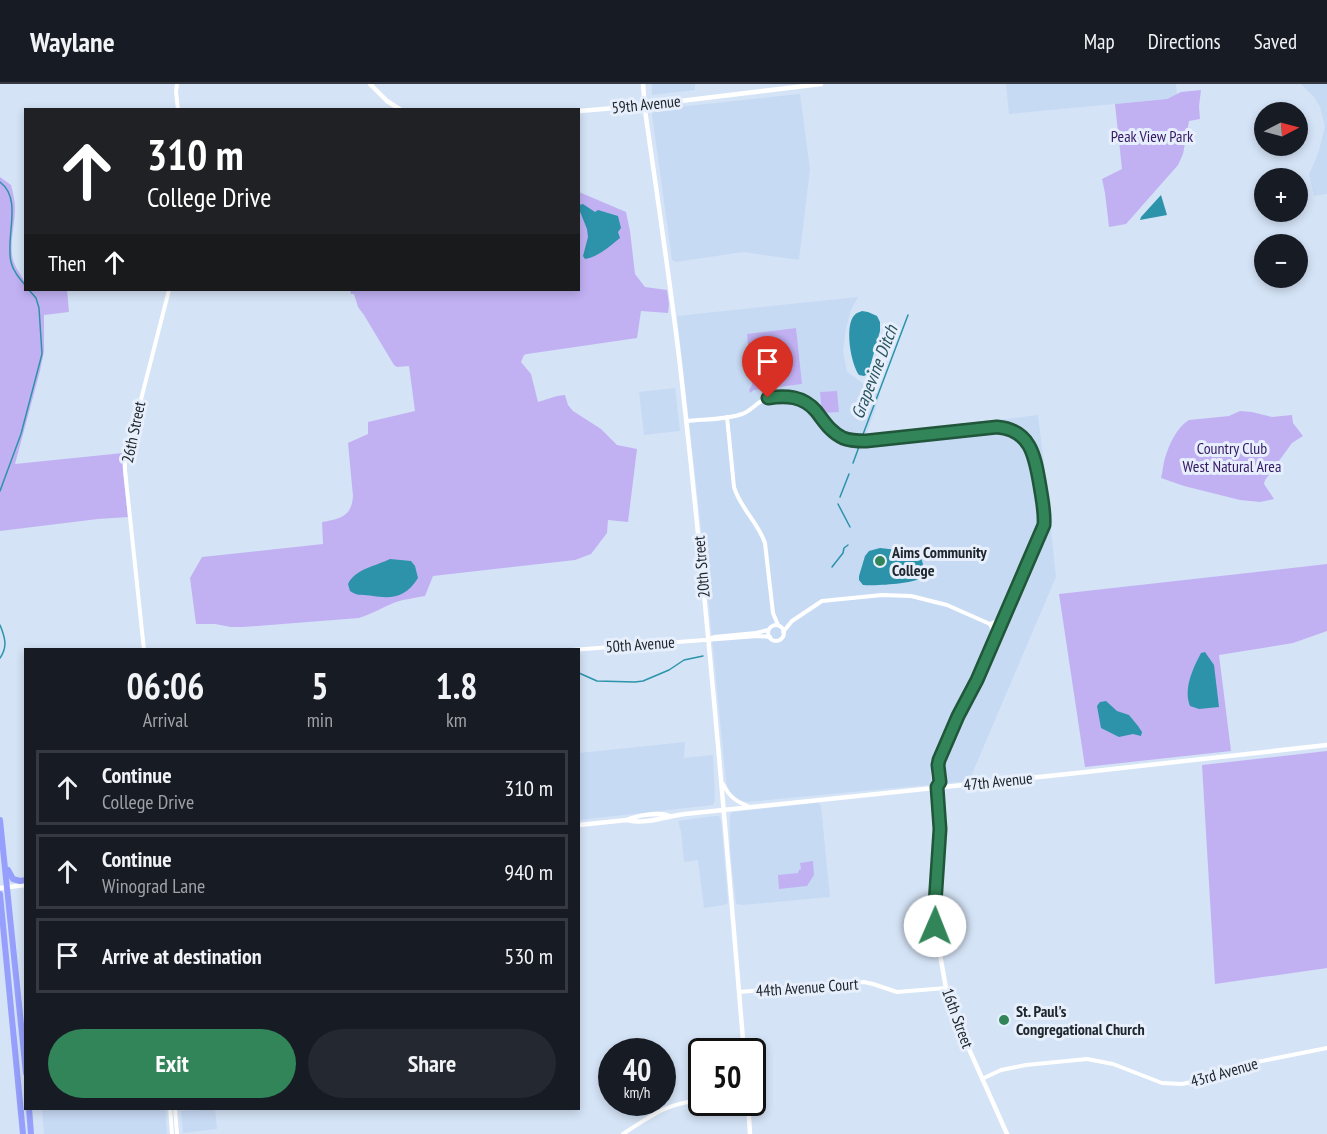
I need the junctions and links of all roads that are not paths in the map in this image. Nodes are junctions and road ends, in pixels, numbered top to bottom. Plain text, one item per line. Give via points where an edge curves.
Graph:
1 (177, 84) edge
2 (370, 84) edge
3 (643, 84) edge
4 (821, 84) edge
5 (803, 85) edge
6 (645, 105) junction
7 (178, 108) edge
8 (398, 108) edge
9 (580, 111) edge
10 (169, 291) edge
11 (727, 417) junction
12 (686, 421) junction
13 (773, 613) junction
14 (1004, 616) junction
15 (792, 621) junction
16 (990, 624) junction
17 (778, 626) junction
18 (999, 628) junction
19 (769, 629) junction
20 (783, 632) junction
21 (770, 637) junction
22 (995, 638) junction
23 (708, 639) junction
24 (144, 648) edge
25 (580, 649) edge
26 (1327, 746) edge
27 (721, 780) junction
28 (937, 787) junction
29 (751, 807) junction
30 (724, 809) junction
31 (0, 820) edge
32 (580, 825) edge
33 (1, 827) edge
34 (24, 880) edge
35 (24, 885) edge
36 (4, 888) edge
37 (0, 894) edge
38 (0, 911) edge
39 (4, 934) junction
40 (946, 988) junction
41 (739, 992) junction
42 (743, 1038) edge
43 (1327, 1048) edge
44 (24, 1056) edge
45 (982, 1079) junction
46 (688, 1101) edge
47 (29, 1110) edge
48 (170, 1110) edge
49 (175, 1110) edge
50 (749, 1116) edge
51 (23, 1134) edge
52 (31, 1134) edge
53 (172, 1134) edge
54 (177, 1134) edge
55 (623, 1134) edge
56 (750, 1134) edge
57 (1007, 1134) edge

1 - 7 street
2 - 8 main road
3 - 6 main road, 20th Street
4 - 5 main road, 59th Avenue
5 - 6 main road, 59th Avenue
6 - 9 main road, 59th Avenue
6 - 12 main road, 20th Street
10 - 24 street, 26th Street via 125,462
11 - 12 street
11 - 13 street via 734,488 765,543
11 - 14 street via 742,414 768,398 789,396 807,403 834,432 854,440 1003,427 1022,436 1033,454 1044,519
12 - 23 main road, 20th Street
13 - 17 street
13 - 19 street
14 - 16 street
14 - 18 street
15 - 16 street via 825,600 894,595 947,604
15 - 17 street
15 - 20 street
16 - 18 street
16 - 22 street
17 - 19 street
17 - 20 street
18 - 22 street
19 - 21 street
19 - 23 street, 50th Avenue
20 - 21 street via 779,639
21 - 23 street, 50th Avenue
22 - 28 street via 939,760
23 - 25 street, 50th Avenue
23 - 27 main road, 20th Street
26 - 28 main road, 47th Avenue
27 - 29 street via 732,798
27 - 30 main road, 20th Street
28 - 29 main road, 47th Avenue
28 - 40 main road, 16th Street via 940,829 934,916
29 - 30 main road, 47th Avenue
30 - 32 main road, 47th Avenue
30 - 41 main road, 20th Street
31 - 33 highway
33 - 34 highway via 9,873 13,879
33 - 36 highway
35 - 36 main road
36 - 44 highway
37 - 39 highway
38 - 39 highway
39 - 51 highway
40 - 41 street, 44th Avenue Court via 897,993 864,982
40 - 45 main road, 16th Street
41 - 42 main road, 20th Street
43 - 45 street, 43rd Avenue via 1222,1069 1182,1084 1162,1083 1088,1059 1025,1065
45 - 57 main road, 16th Street
46 - 55 street via 655,1113
47 - 52 highway
48 - 53 street
49 - 54 street
50 - 56 main road

